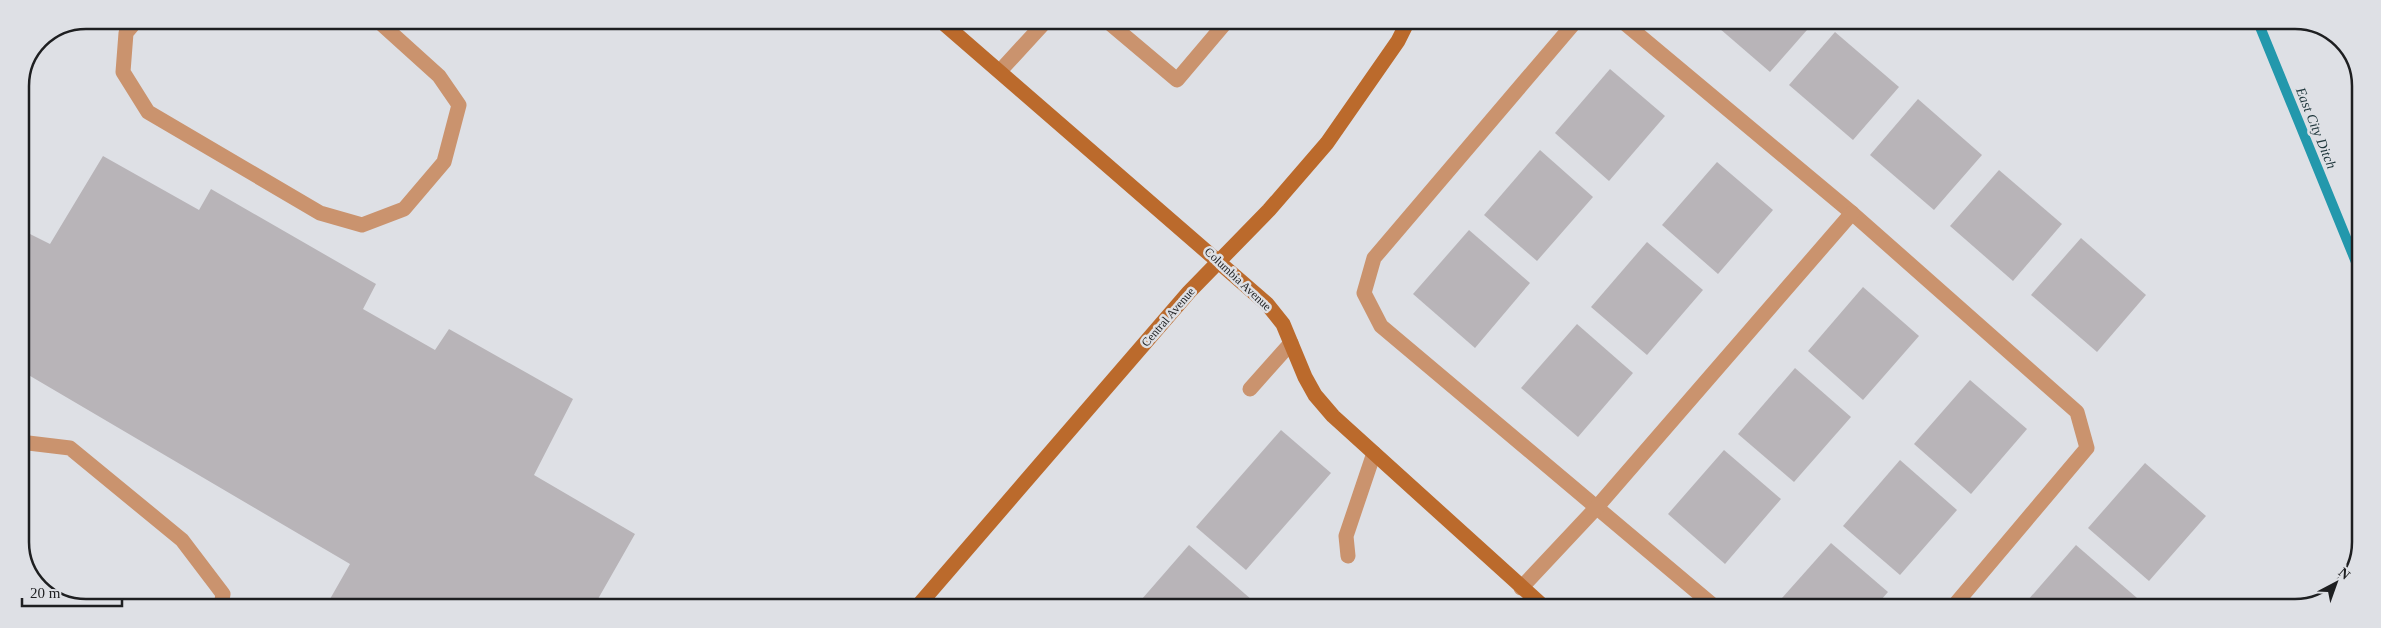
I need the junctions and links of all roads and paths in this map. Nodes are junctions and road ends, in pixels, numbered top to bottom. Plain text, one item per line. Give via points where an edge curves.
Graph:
1 (129, 29) edge
2 (388, 29) edge
3 (950, 29) edge
4 (1039, 29) edge
5 (1116, 29) edge
6 (1220, 29) edge
7 (1404, 29) edge
8 (1570, 29) edge
9 (1630, 29) edge
10 (1000, 71) junction
11 (1852, 214) junction
12 (1220, 261) junction
13 (1291, 343) junction
14 (1250, 389) dead end
15 (29, 443) edge
16 (1374, 454) junction
17 (1597, 507) junction
18 (1348, 556) dead end
19 (1521, 588) junction
20 (222, 599) edge
21 (924, 599) edge
22 (1534, 599) edge
23 (1706, 599) edge
24 (1960, 599) edge

1 - 2 lane via 126,33 123,72 148,112 320,213 362,225 404,209 444,162 459,105 439,76
3 - 10 street, Columbia Avenue
4 - 10 lane
5 - 6 lane via 1177,80
7 - 12 street, Central Avenue via 1326,143
8 - 17 lane via 1374,258 1364,293 1381,326
9 - 11 lane
10 - 12 street, Columbia Avenue
11 - 17 lane
11 - 24 lane via 2078,412 2087,448
12 - 13 street, Columbia Avenue via 1267,304 1283,324
12 - 21 street, Central Avenue via 1189,292
13 - 14 lane
13 - 16 street, Columbia Avenue via 1316,395 1333,416
15 - 20 lane via 70,448 182,540 223,594
16 - 18 lane via 1346,536
16 - 19 street, Columbia Avenue
17 - 19 lane
17 - 23 lane
19 - 22 street, Columbia Avenue

